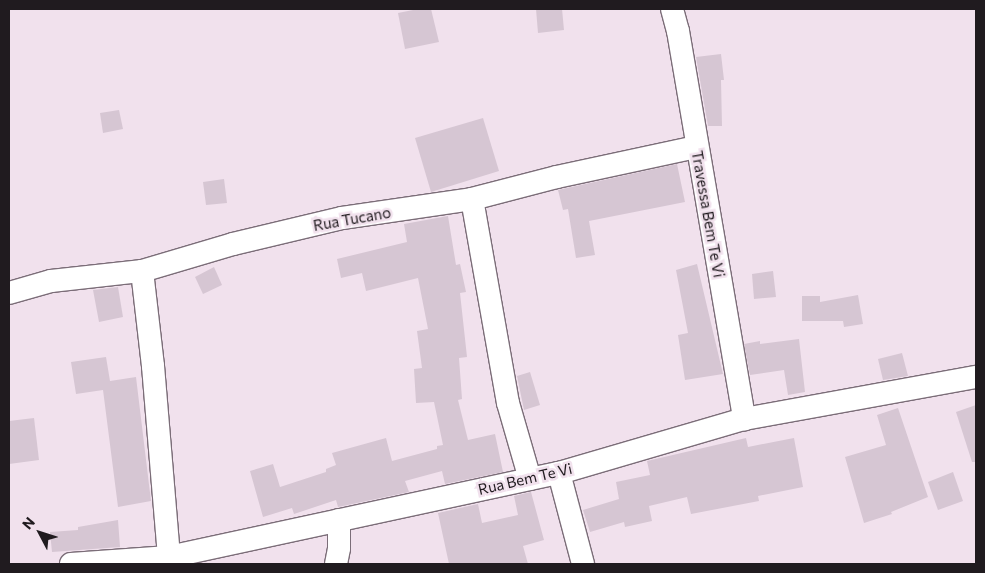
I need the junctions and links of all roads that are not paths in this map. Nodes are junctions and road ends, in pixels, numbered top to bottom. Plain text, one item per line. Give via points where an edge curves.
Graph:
1 (672, 9) edge
2 (696, 147) junction
3 (472, 200) junction
4 (142, 271) junction
5 (9, 293) edge
6 (976, 377) edge
7 (744, 420) junction
8 (559, 473) junction
9 (530, 479) junction
10 (338, 520) junction
11 (169, 557) junction
12 (71, 564) edge
13 (336, 564) edge
14 (583, 564) edge

1 - 2 street, Travessa Bem Te Vi
2 - 3 street, Rua Tucano via 585,170
2 - 7 street, Travessa Bem Te Vi
3 - 4 street, Rua Tucano via 342,218 233,244
3 - 9 street via 508,403
4 - 5 street, Rua Tucano via 51,281
4 - 11 street
6 - 7 street, Rua Bem Te Vi
7 - 8 street, Rua Bem Te Vi
8 - 9 street, Rua Bem Te Vi
8 - 14 street
9 - 10 street, Rua Bem Te Vi
10 - 11 street, Rua Bem Te Vi
10 - 13 street
11 - 12 street, Rua Bem Te Vi

